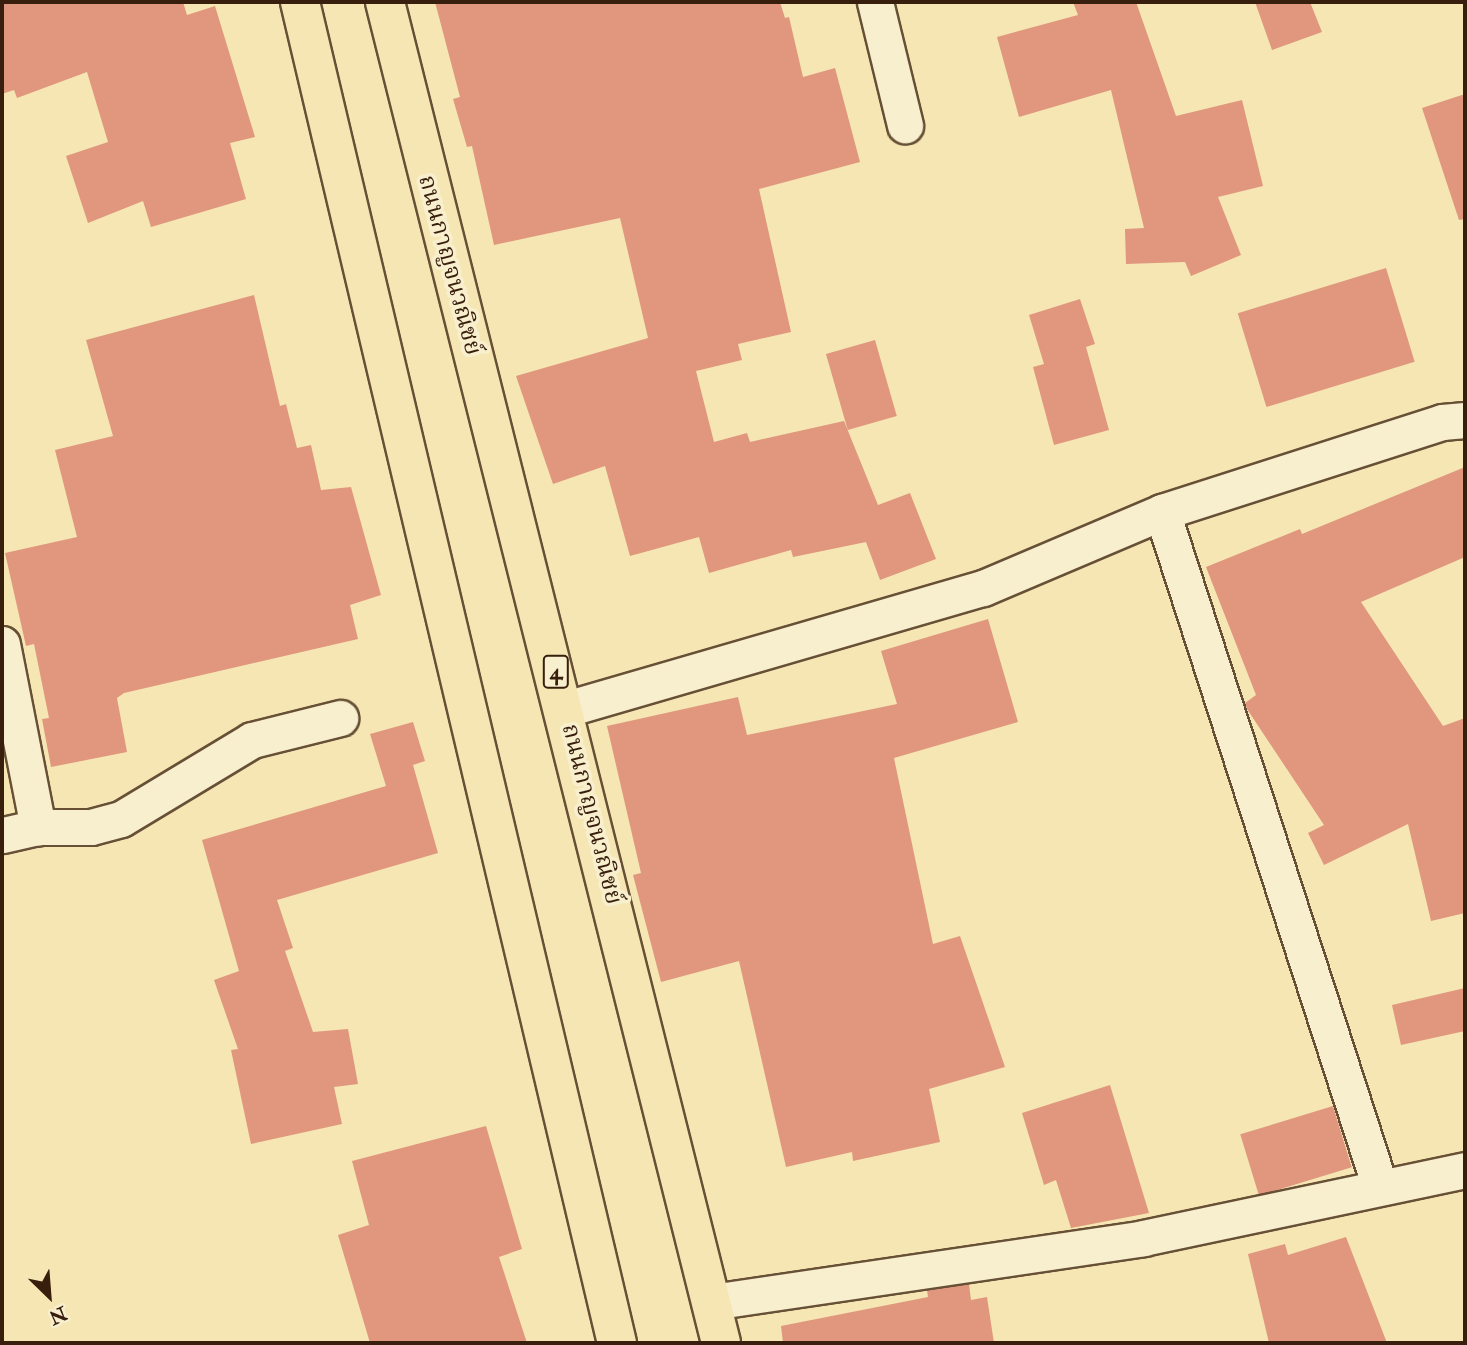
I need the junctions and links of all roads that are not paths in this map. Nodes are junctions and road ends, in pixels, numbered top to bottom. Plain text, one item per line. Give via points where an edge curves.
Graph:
1 (300, 2) edge
2 (385, 2) edge
3 (874, 2) edge
4 (905, 125) dead end
5 (1465, 420) edge
6 (1162, 512) junction
7 (2, 644) edge
8 (566, 709) junction
9 (340, 718) dead end
10 (38, 827) junction
11 (2, 835) edge
12 (1465, 1170) edge
13 (1380, 1187) junction
14 (712, 1302) junction
15 (617, 1343) edge
16 (722, 1343) edge

1 - 15 highway
2 - 8 highway, ถนนกาญจนวณิชย์ / 4
3 - 4 street
5 - 6 street via 1442,422
6 - 8 street via 983,588
6 - 13 street
7 - 10 street
8 - 14 highway, ถนนกาญจนวณิชย์ / 4
9 - 10 street via 252,740 121,819 91,827
10 - 11 street
12 - 13 street
13 - 14 street via 1143,1238
14 - 16 highway, ถนนกาญจนวณิชย์ / 4

